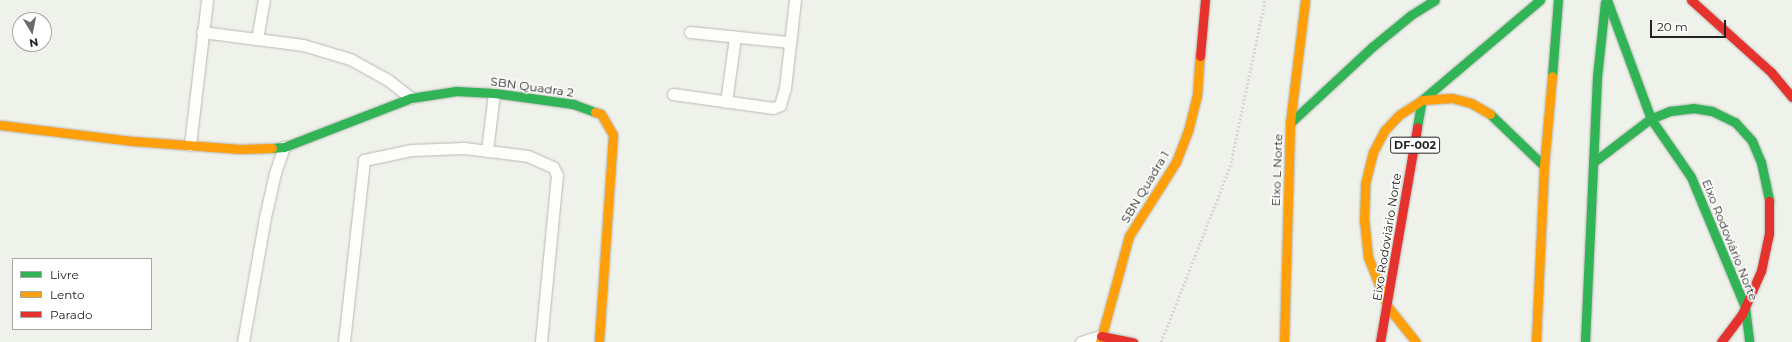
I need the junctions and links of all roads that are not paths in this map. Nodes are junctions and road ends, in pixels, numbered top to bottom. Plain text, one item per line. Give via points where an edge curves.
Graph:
1 (207, 0) edge
2 (264, 0) edge
3 (794, 0) edge
4 (1205, 0) edge
5 (1306, 0) edge
6 (1435, 0) edge
7 (1540, 0) edge
8 (1558, 0) edge
9 (1606, 0) edge
10 (1691, 0) edge
11 (202, 32) junction
12 (690, 32) dead end
13 (735, 37) junction
14 (257, 39) junction
15 (789, 42) junction
16 (494, 93) junction
17 (673, 94) dead end
18 (1792, 97) edge
19 (411, 98) junction
20 (1422, 100) junction
21 (726, 102) junction
22 (1651, 119) junction
23 (1290, 123) junction
24 (0, 125) edge
25 (190, 145) junction
26 (284, 147) junction
27 (487, 151) junction
28 (1595, 161) junction
29 (1544, 166) junction
30 (1388, 307) junction
31 (1745, 307) junction
32 (1101, 339) edge
33 (243, 342) edge
34 (344, 342) edge
35 (541, 342) edge
36 (599, 342) edge
37 (1081, 342) edge
38 (1133, 342) edge
39 (1284, 342) edge
40 (1380, 342) edge
41 (1416, 342) edge
42 (1536, 342) edge
43 (1585, 342) edge
44 (1722, 342) edge
45 (1749, 342) edge

1 - 11 lane
2 - 14 lane
3 - 15 lane
4 - 32 main road, SBN Quadra 1 via 1197,95 1188,132 1176,162 1129,236
5 - 23 main road, Eixo L Norte
6 - 23 main road via 1411,15 1372,47
7 - 20 main road
8 - 29 main road
9 - 22 main road, Eixo Rodoviário Norte
9 - 28 main road, Eixo Rodoviário Norte via 1597,77
10 - 18 main road via 1771,72
11 - 14 lane
11 - 25 lane
12 - 13 lane
13 - 15 lane
13 - 21 lane
14 - 19 lane via 303,45 350,59 388,80
15 - 21 lane via 785,88 780,105 773,108
16 - 19 main road, SBN Quadra 2 via 456,91
16 - 27 lane
16 - 36 main road, SBN Quadra 2 via 573,104 601,114 609,124 614,147
17 - 21 lane
19 - 26 main road, SBN Quadra 2
20 - 29 main road via 1452,98 1471,103 1489,113
20 - 30 main road, Eixo Rodoviário Norte / DF-002
20 - 30 main road via 1398,115 1384,131 1373,152 1365,184 1364,221 1368,257
22 - 28 main road
22 - 31 main road, Eixo Rodoviário Norte via 1692,177
22 - 31 main road via 1692,108 1712,111 1735,122 1752,140 1769,194 1768,234 1762,271
23 - 39 main road, Eixo L Norte
24 - 25 main road, SBN Quadra 2
25 - 26 main road, SBN Quadra 2 via 240,149
26 - 33 lane via 274,173
27 - 34 lane via 464,148 412,150 364,160
27 - 35 lane via 528,156 553,167 557,175
28 - 43 main road, Eixo Rodoviário Norte
29 - 42 main road
30 - 40 main road, Eixo Rodoviário Norte / DF-002
30 - 41 main road
31 - 44 main road
31 - 45 main road, Eixo Rodoviário Norte
32 - 37 lane
32 - 38 main road

